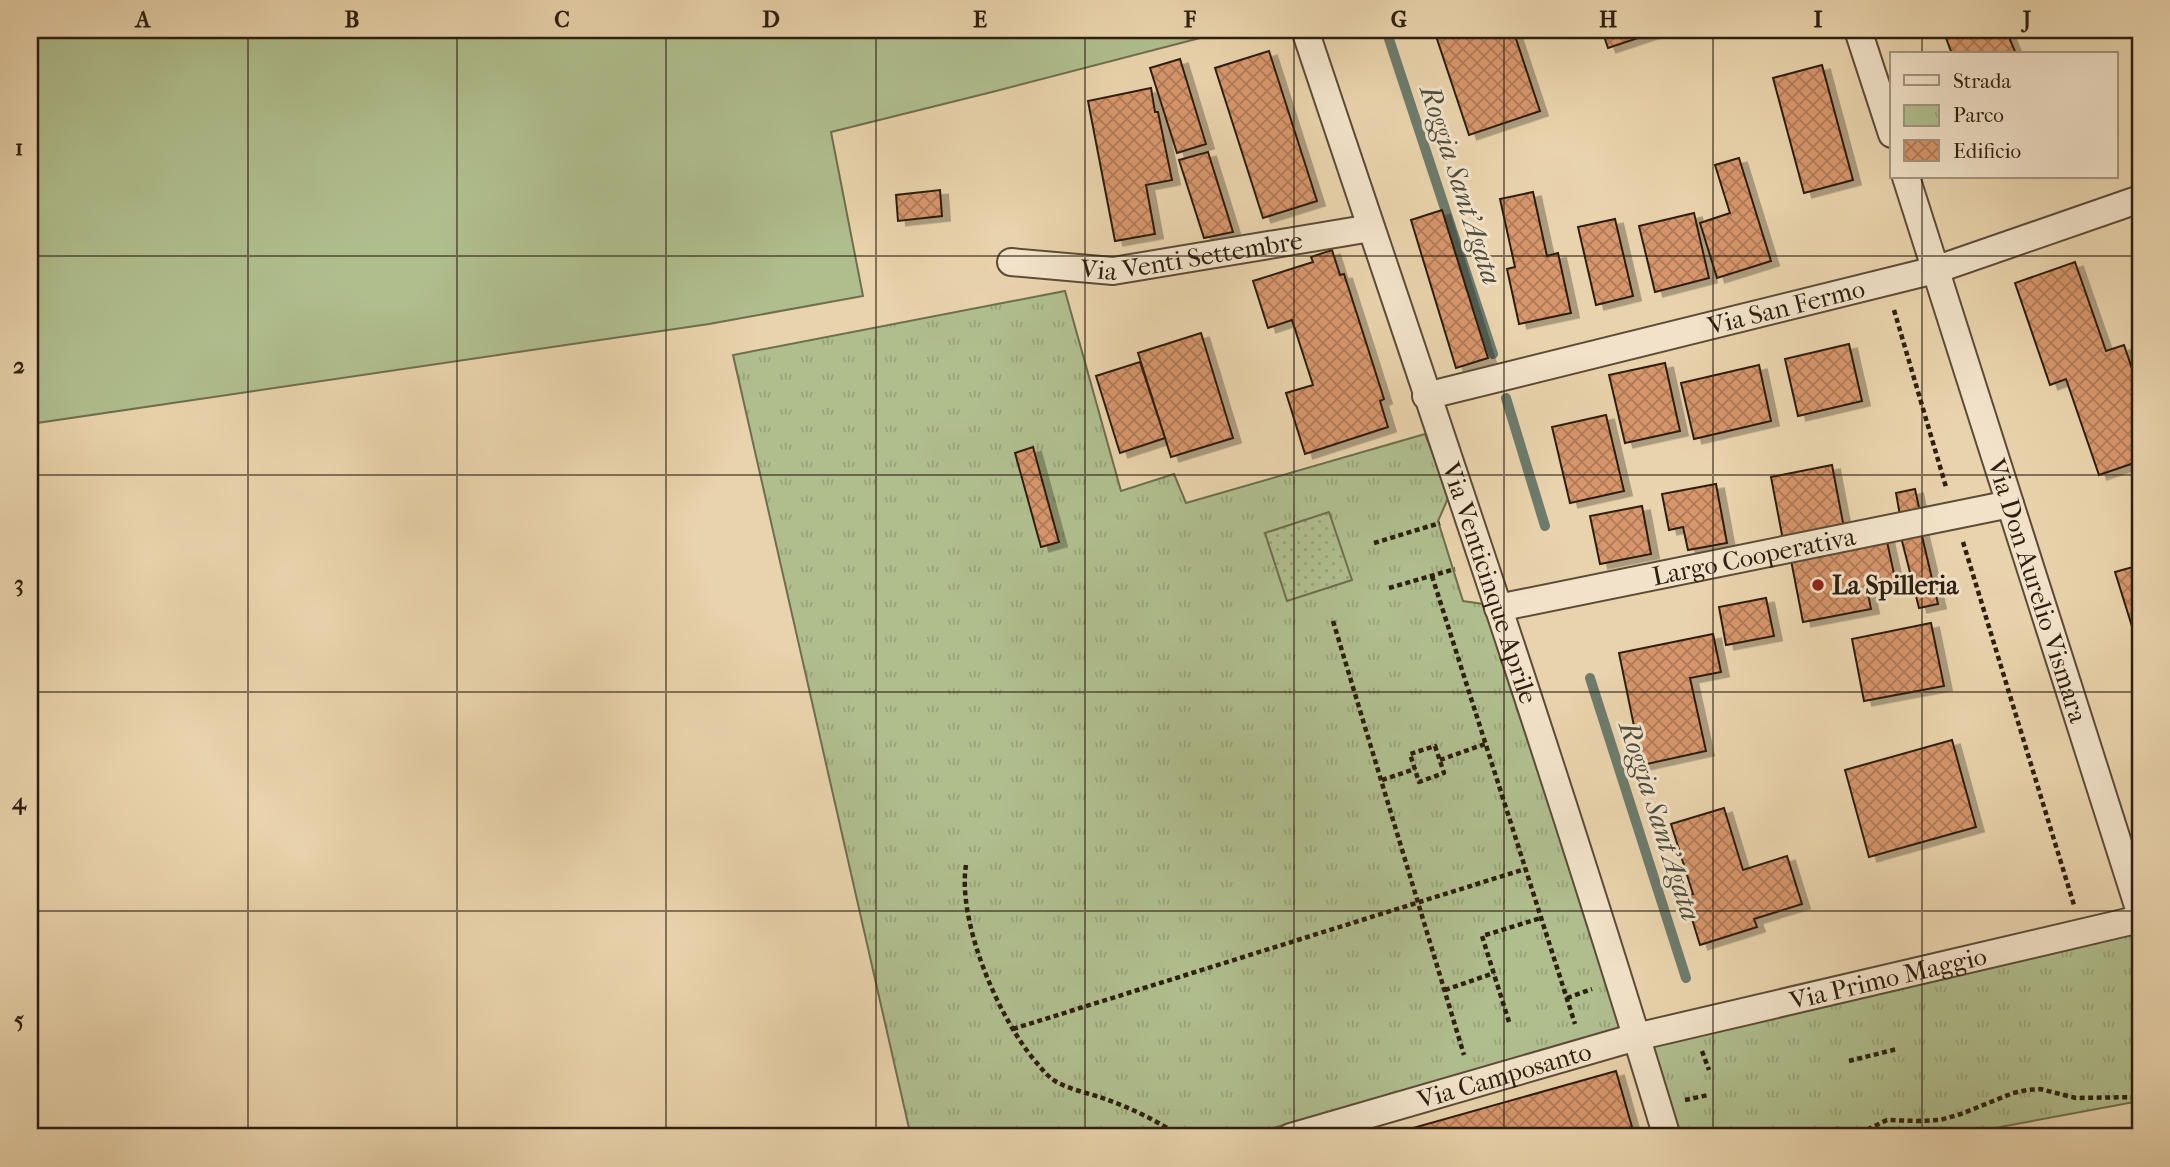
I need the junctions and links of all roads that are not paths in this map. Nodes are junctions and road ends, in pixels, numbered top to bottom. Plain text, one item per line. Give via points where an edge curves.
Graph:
1 (1304, 30) edge
2 (1858, 30) edge
3 (1890, 128) edge
4 (1906, 178) edge
5 (2140, 199) edge
6 (1371, 228) junction
7 (1011, 262) dead end
8 (1935, 270) junction
9 (1426, 396) junction
10 (2010, 505) junction
11 (1498, 608) junction
12 (2140, 912) edge
13 (2140, 919) edge
14 (1636, 1037) junction
15 (1291, 1137) edge
16 (1667, 1137) edge

1 - 6 street, Via Venticinque Aprile
2 - 3 street
4 - 8 street, Via Don Aurelio Vismara
5 - 8 street, Via San Fermo
6 - 7 street, Via Venti Settembre via 1113,271
6 - 9 street, Via Venticinque Aprile
8 - 9 street, Via San Fermo
8 - 10 street, Via Don Aurelio Vismara
9 - 11 street, Via Venticinque Aprile
10 - 11 street, Largo Cooperativa
10 - 12 street, Via Don Aurelio Vismara
11 - 14 street, Via Venticinque Aprile
13 - 14 street, Via Primo Maggio
14 - 15 street, Via Camposanto
14 - 16 street, Via Venticinque Aprile

